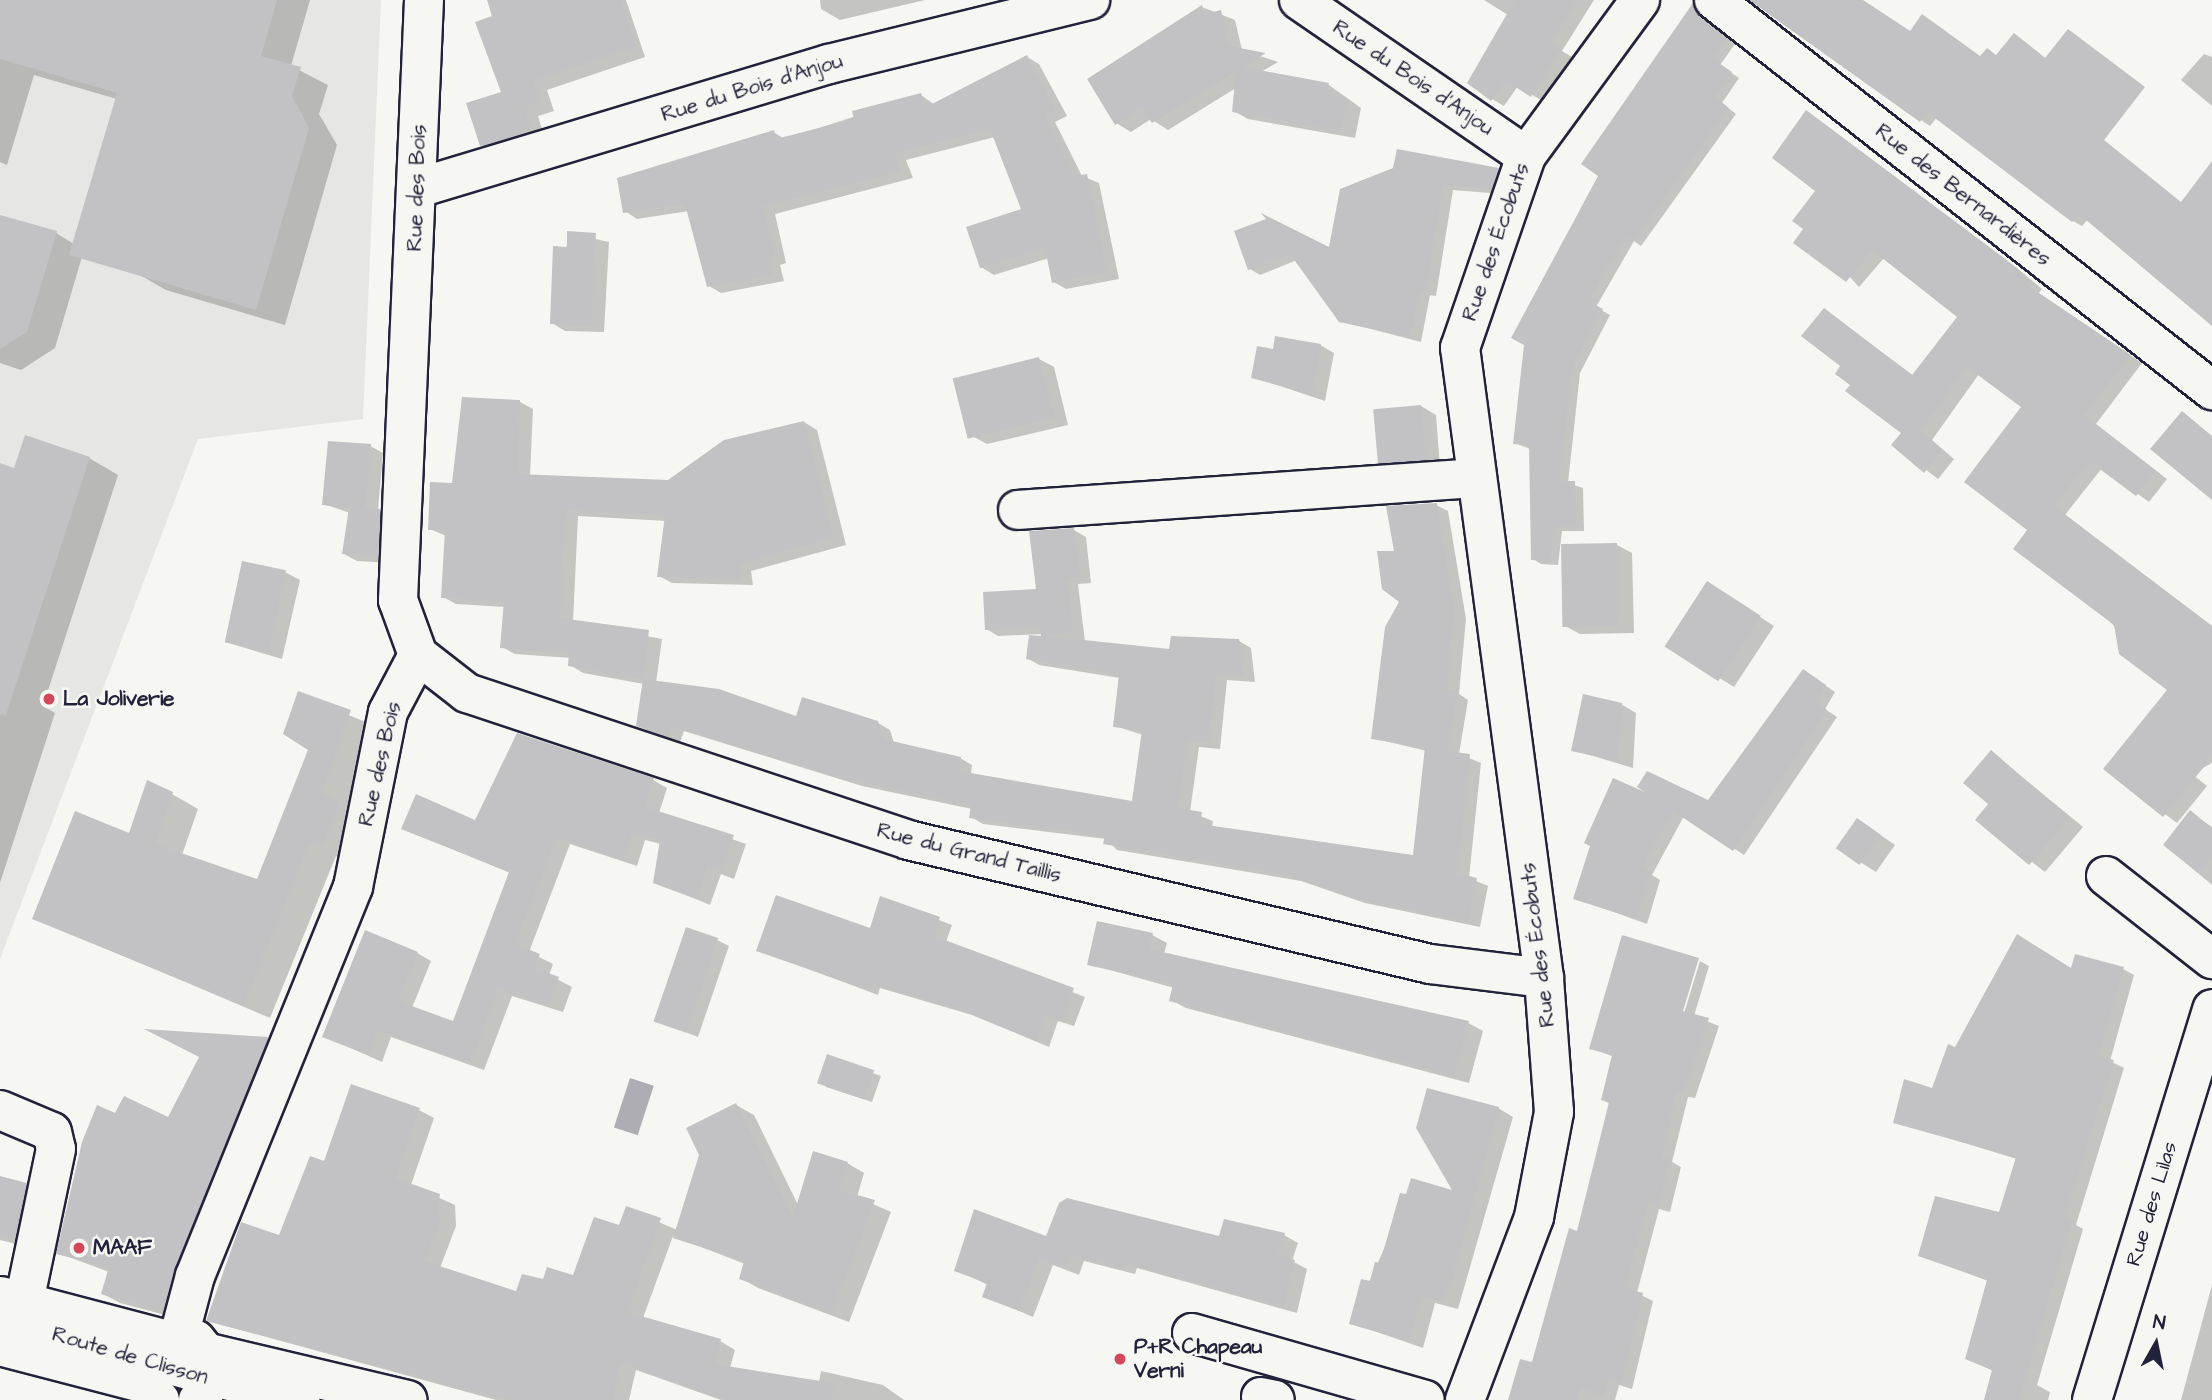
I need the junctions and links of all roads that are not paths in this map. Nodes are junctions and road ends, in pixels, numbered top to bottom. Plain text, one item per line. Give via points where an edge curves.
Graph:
1 (424, 0) edge
2 (1090, 0) edge
3 (1299, 0) edge
4 (1640, 0) edge
5 (1714, 0) edge
6 (1526, 156) junction
7 (418, 188) junction
8 (2212, 390) edge
9 (1477, 478) junction
10 (1018, 510) dead end
11 (418, 654) junction
12 (2106, 876) dead end
13 (2212, 959) edge
14 (1544, 978) junction
15 (2212, 1009) edge
16 (0, 1110) edge
17 (8, 1306) edge
18 (1192, 1333) dead end
19 (0, 1346) edge
20 (182, 1375) edge
21 (301, 1400) edge
22 (408, 1400) edge
23 (1425, 1400) edge
24 (1465, 1400) edge
25 (2092, 1400) edge

1 - 7 street, Rue des Bois
2 - 7 street, Rue du Bois d'Anjou via 829,64
3 - 6 street, Rue du Bois d'Anjou
4 - 6 street, Rue des Écobuts
5 - 8 street, Rue des Bernardières
6 - 9 street, Rue des Écobuts via 1460,348
7 - 11 street, Rue des Bois via 398,600
9 - 10 street
9 - 14 street, Rue des Écobuts
11 - 14 street, Rue du Grand Taillis via 467,693 908,840 1430,964
11 - 20 street, Rue des Bois via 388,712 354,887 195,1276
12 - 13 street
14 - 24 street, Rue des Écobuts via 1554,1112 1548,1165
15 - 25 street, Rue des Lilas
16 - 17 street via 52,1132 56,1149
17 - 20 street, Route de Clisson
18 - 23 street
19 - 20 street, Route de Clisson
20 - 21 street, Route de Clisson
20 - 22 street, Route de Clisson

